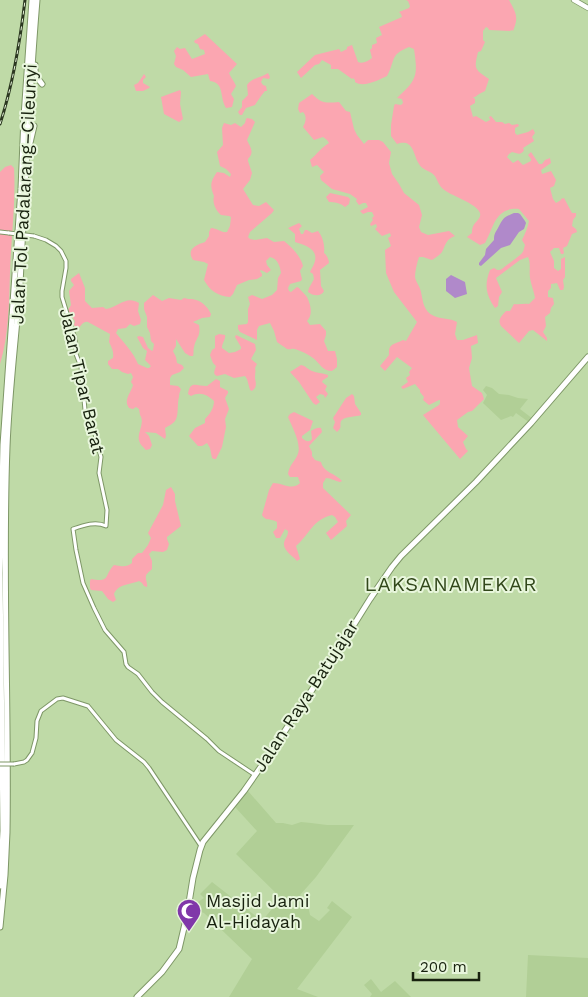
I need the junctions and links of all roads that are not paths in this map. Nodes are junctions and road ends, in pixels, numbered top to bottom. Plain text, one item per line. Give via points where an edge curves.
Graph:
1 (32, 0) edge
2 (37, 0) edge
3 (574, 0) edge
4 (588, 8) edge
5 (34, 33) junction
6 (42, 84) dead end
7 (34, 126) dead end
8 (26, 174) junction
9 (0, 232) edge
10 (588, 356) edge
11 (0, 764) edge
12 (255, 775) junction
13 (201, 846) junction
14 (0, 886) edge
15 (0, 927) edge
16 (137, 997) edge

1 - 14 highway, Jalan Tol Padalarang–Cileunyi via 4,422 0,573 3,831
2 - 5 highway, Jalan Tol Padalarang–Cileunyi
3 - 4 main road
5 - 6 highway via 35,72
5 - 8 highway, Jalan Tol Padalarang–Cileunyi
7 - 8 highway
8 - 15 highway, Jalan Tol Padalarang–Cileunyi via 7,446 7,832
9 - 12 street, Jalan Tipar Barat, bridge via 40,237 66,258 62,297 81,367 85,410 101,457 99,473 108,521 106,526 99,523 73,529 85,589 105,630 124,652 128,667 162,702 219,751
10 - 12 highway, Jalan Raya Batujajar via 532,423 392,567
11 - 13 street, bridge via 24,762 31,756 41,711 57,699 86,705 116,740 144,762
12 - 13 highway, Jalan Raya Batujajar
13 - 16 highway, Jalan Raya Batujajar via 179,951

